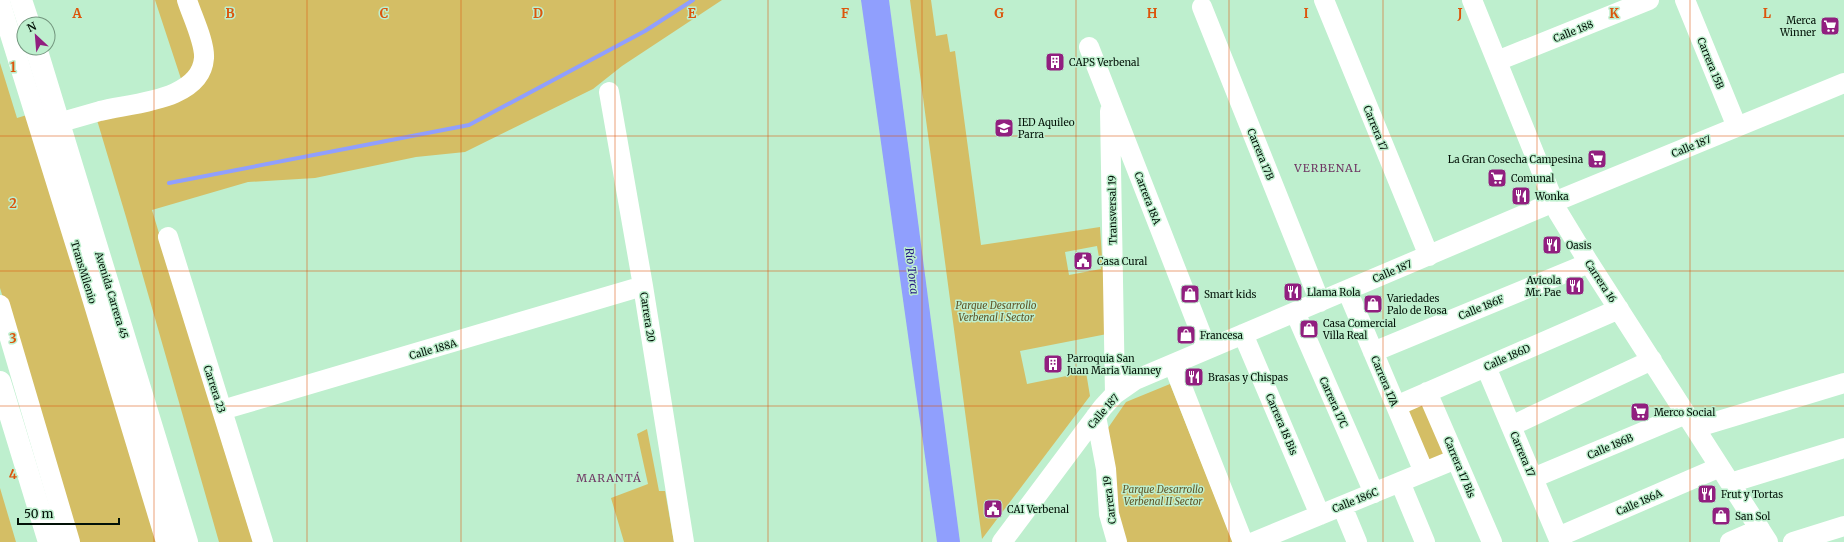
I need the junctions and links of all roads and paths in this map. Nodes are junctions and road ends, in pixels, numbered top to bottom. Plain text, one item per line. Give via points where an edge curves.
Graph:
1 (22, 0) edge
2 (187, 0) edge
3 (1324, 0) edge
4 (1472, 0) edge
5 (1649, 0) edge
6 (1685, 0) edge
7 (0, 2) edge
8 (1202, 7) dead end
9 (27, 16) edge
10 (1089, 47) dead end
11 (38, 56) edge
12 (1497, 61) junction
13 (1844, 83) edge
14 (609, 92) dead end
15 (1110, 98) junction
16 (58, 122) junction
17 (1737, 127) junction
18 (1554, 202) junction
19 (168, 237) dead end
20 (1429, 256) junction
21 (1589, 263) junction
22 (643, 286) junction
23 (1347, 290) junction
24 (1320, 302) junction
25 (0, 305) edge
26 (1618, 309) junction
27 (1295, 312) junction
28 (1243, 334) junction
29 (1207, 349) junction
30 (1373, 352) junction
31 (1652, 360) junction
32 (1173, 364) junction
33 (1486, 367) junction
34 (0, 382) edge
35 (1844, 383) edge
36 (1428, 392) junction
37 (1115, 394) junction
38 (1396, 406) junction
39 (222, 410) junction
40 (1096, 416) junction
41 (1691, 421) junction
42 (1511, 426) junction
43 (1074, 446) junction
44 (1844, 448) edge
45 (1104, 458) junction
46 (1456, 459) junction
47 (1424, 472) junction
48 (1725, 475) junction
49 (1533, 478) junction
50 (1400, 482) junction
51 (1374, 493) junction
52 (1342, 506) junction
53 (1320, 515) junction
54 (1844, 526) edge
55 (1294, 534) edge
56 (1764, 536) edge
57 (1559, 540) edge
58 (49, 542) edge
59 (70, 542) edge
60 (166, 542) edge
61 (187, 542) edge
62 (263, 542) edge
63 (684, 542) edge
64 (1002, 542) edge
65 (1117, 542) edge
66 (1243, 542) edge
67 (1254, 542) edge
68 (1357, 542) edge
69 (1425, 542) edge
70 (1492, 542) edge
71 (1730, 542) edge
72 (1794, 542) edge

1 - 9 highway
2 - 16 street via 201,40 204,58 199,73 188,86 159,98
3 - 20 street, Carrera 17
4 - 12 street, Carrera 16
5 - 12 street, Calle 188
6 - 17 street, Carrera 15B
7 - 60 street, TransMilenio
8 - 24 street, Carrera 17B
10 - 15 street, Carrera 18A
11 - 16 highway, Avenida Carrera 45
12 - 18 street, Carrera 16
13 - 17 street, Calle 187
14 - 22 street, Carrera 20
15 - 29 street, Carrera 18A
15 - 37 street, Transversal 19
16 - 61 highway, Avenida Carrera 45
17 - 18 street, Calle 187
18 - 20 street, Calle 187
18 - 21 street, Carrera 16
19 - 39 street, Carrera 23
20 - 23 street, Calle 187
21 - 26 street, Carrera 16
21 - 30 street, Calle 186F
22 - 39 street, Calle 188A via 407,360
22 - 63 street, Carrera 20
23 - 24 street, Calle 187
23 - 30 street, Carrera 17A
24 - 27 street, Calle 187
25 - 59 street
26 - 31 street, Carrera 16
26 - 33 street, Calle 186D
27 - 28 street, Calle 187
27 - 51 street, Carrera 17C
28 - 29 street, Calle 187
28 - 53 street, Carrera 18 Bis
29 - 32 street, Calle 187
30 - 38 street, Carrera 17A
31 - 41 street, Carrera 16
31 - 42 street
32 - 37 street, Calle 187 via 1135,380
32 - 66 street
33 - 36 street, Calle 186D
33 - 42 street, Carrera 17
34 - 58 highway
35 - 41 street, Calle 186B
36 - 38 street, Calle 186D
36 - 46 street, Carrera 17 Bis
37 - 40 street, Calle 187
38 - 47 street, Carrera 17A
39 - 62 street, Carrera 23
40 - 43 street, Calle 187
40 - 45 street, Carrera 19
41 - 48 street, Carrera 16
41 - 49 street, Calle 186B
42 - 49 street, Carrera 17
43 - 45 street via 1092,444
43 - 64 street, Calle 187
44 - 48 street, Calle 186A
45 - 65 street, Carrera 19 via 1109,514
46 - 47 street, Calle 186C
46 - 70 street, Carrera 17 Bis
47 - 50 street, Calle 186C
48 - 56 street, Carrera 16
48 - 57 street, Calle 186A
49 - 57 street, Carrera 17
50 - 51 street, Calle 186C
50 - 69 street
51 - 52 street, Calle 186C
52 - 53 street, Calle 186C
52 - 68 street
53 - 55 street, Calle 186C
54 - 72 street
55 - 67 street, Calle 186C
56 - 71 street

